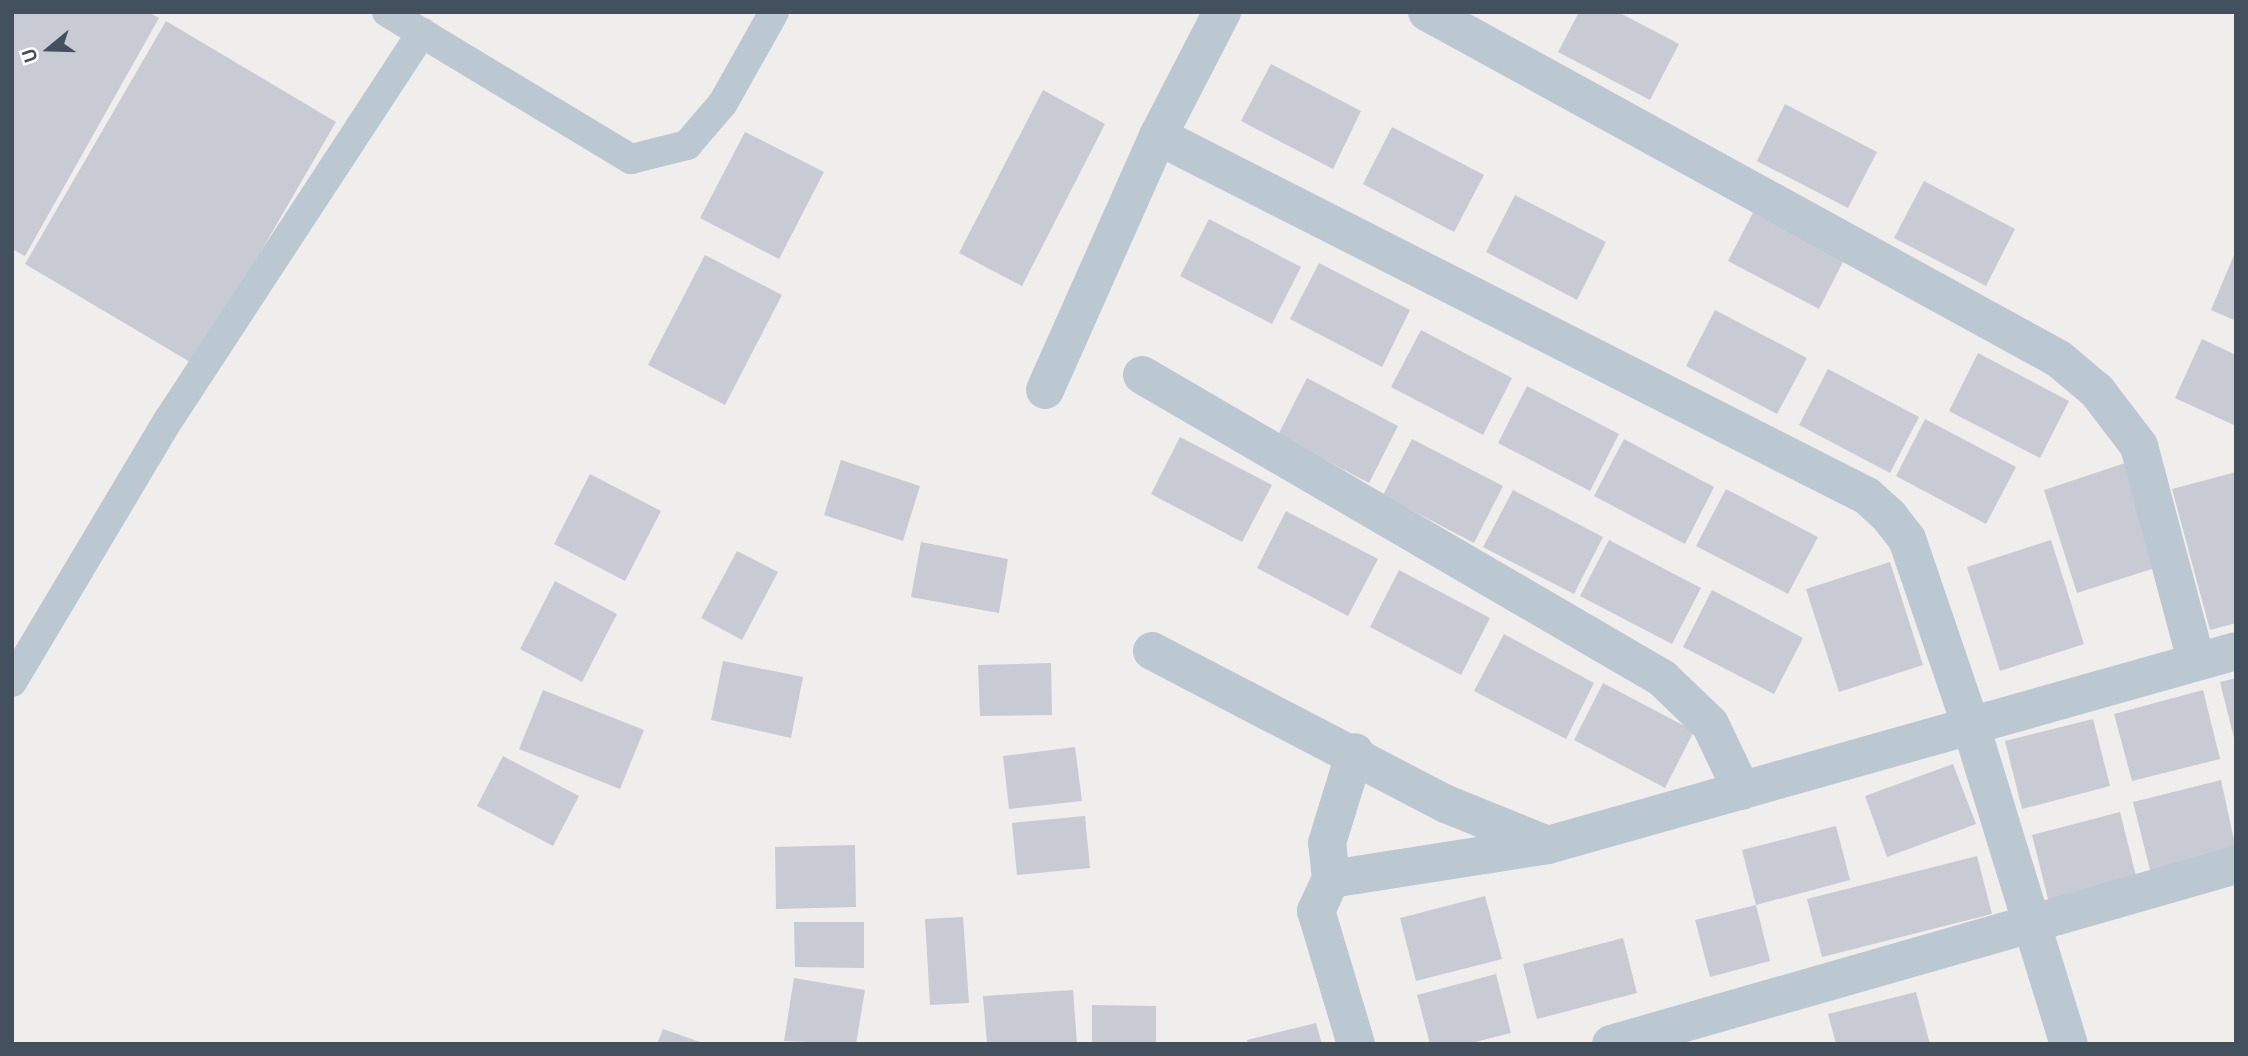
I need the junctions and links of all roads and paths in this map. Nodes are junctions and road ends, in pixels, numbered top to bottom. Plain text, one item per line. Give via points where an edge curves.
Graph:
1 (387, 12) edge
2 (774, 12) edge
3 (1222, 12) edge
4 (1427, 12) edge
5 (422, 33) junction
6 (1158, 136) junction
7 (1142, 375) dead end
8 (1045, 390) dead end
9 (1152, 651) dead end
10 (2236, 651) edge
11 (2196, 660) junction
12 (12, 682) edge
13 (1970, 723) junction
14 (1354, 752) junction
15 (1742, 791) junction
16 (1548, 845) junction
17 (2236, 865) edge
18 (1331, 879) junction
19 (2035, 924) junction
20 (1356, 1044) edge
21 (1611, 1044) edge
22 (2069, 1044) edge

1 - 5 lane
2 - 5 lane via 723,103 687,145 631,159
3 - 6 street
4 - 11 street via 2059,359 2097,391 2139,446
5 - 12 lane via 169,419
6 - 8 street
6 - 13 street via 1867,496 1907,540
7 - 15 street via 1662,678 1710,724
9 - 14 street
10 - 11 street
11 - 13 street
13 - 15 street
13 - 19 street
14 - 16 street via 1446,804
14 - 18 street via 1327,843
15 - 16 street
16 - 18 street
17 - 19 street
18 - 20 street via 1316,911
19 - 21 street
19 - 22 street

